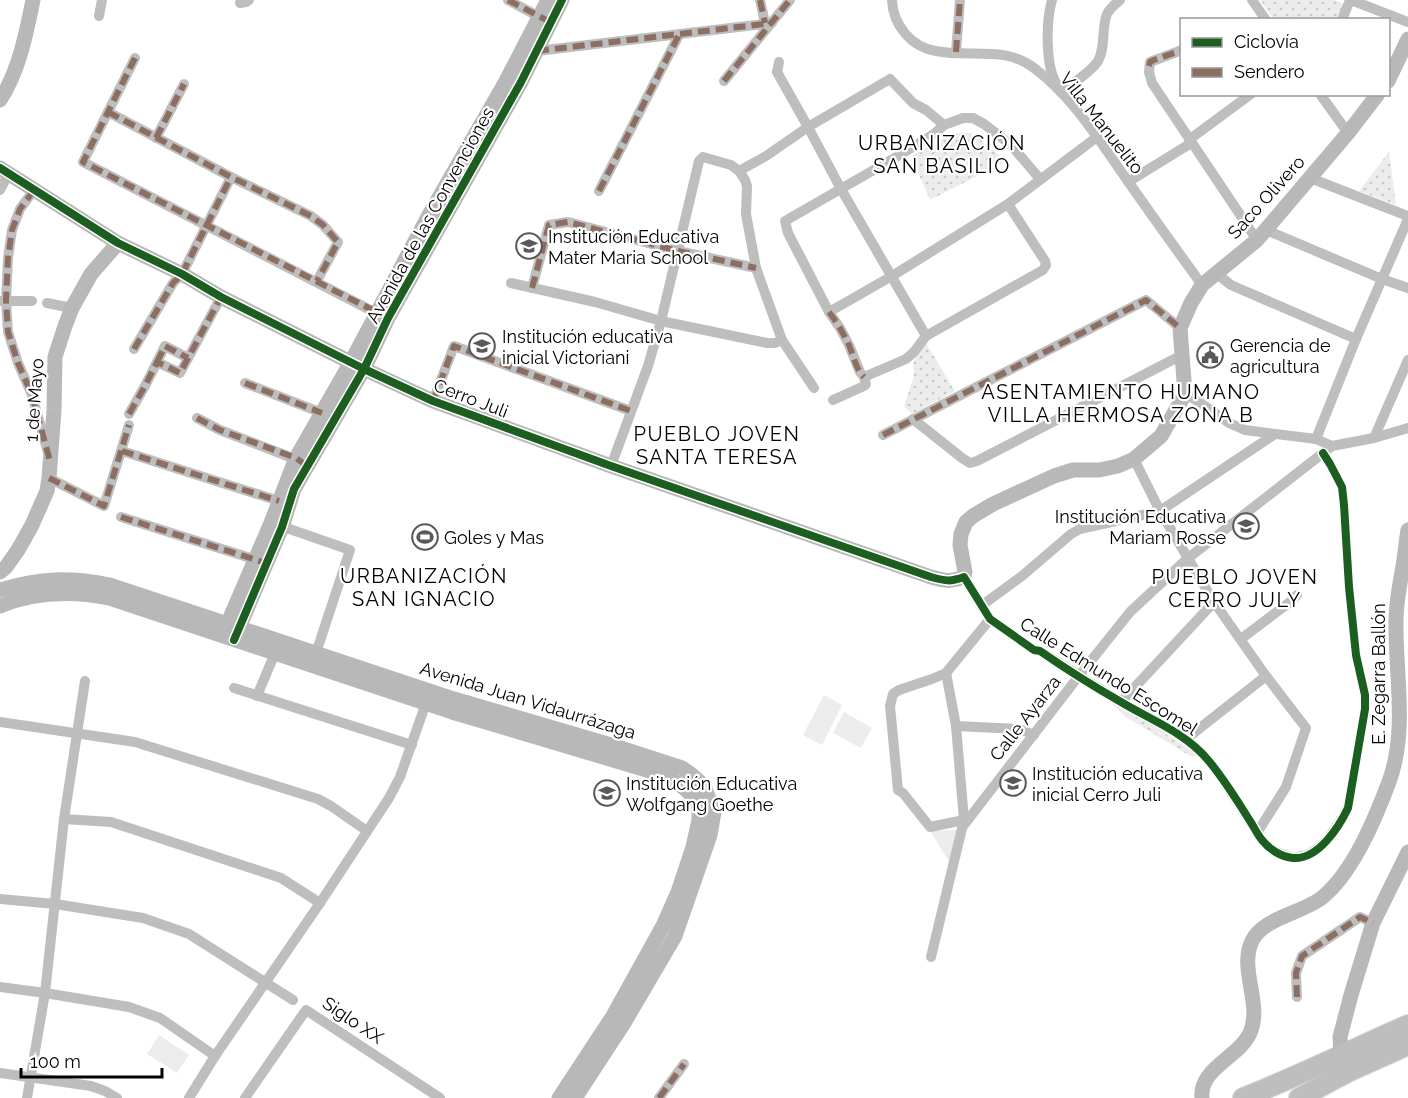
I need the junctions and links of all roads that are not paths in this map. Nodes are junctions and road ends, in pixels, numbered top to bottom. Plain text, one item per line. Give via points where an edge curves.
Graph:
1 (33, 0) edge
2 (102, 0) edge
3 (508, 0) edge
4 (548, 0) edge
5 (562, 0) edge
6 (760, 0) edge
7 (790, 0) edge
8 (892, 0) edge
9 (960, 0) edge
10 (1052, 0) edge
11 (1120, 0) edge
12 (1252, 0) edge
13 (1350, 0) edge
14 (99, 16) dead end
15 (1265, 18) edge
16 (1343, 18) edge
17 (545, 20) junction
18 (1408, 22) edge
19 (769, 23) junction
20 (679, 35) junction
21 (1408, 39) edge
22 (537, 51) junction
23 (1180, 51) edge
24 (956, 52) junction
25 (135, 58) dead end
26 (779, 62) dead end
27 (1390, 79) edge
28 (724, 81) dead end
29 (184, 84) dead end
30 (1061, 92) junction
31 (1248, 96) edge
32 (1321, 96) edge
33 (1376, 96) edge
34 (0, 100) edge
35 (108, 112) junction
36 (944, 125) junction
37 (808, 128) junction
38 (1348, 133) junction
39 (1097, 137) junction
40 (156, 138) junction
41 (1191, 139) junction
42 (472, 154) junction
43 (5, 170) edge
44 (739, 171) junction
45 (231, 177) junction
46 (1310, 178) junction
47 (1040, 179) junction
48 (1128, 182) junction
49 (841, 189) junction
50 (0, 190) edge
51 (34, 190) junction
52 (599, 191) dead end
53 (1008, 204) junction
54 (1408, 218) edge
55 (206, 226) junction
56 (1262, 235) junction
57 (118, 243) junction
58 (678, 251) junction
59 (756, 268) junction
60 (182, 274) junction
61 (1217, 274) junction
62 (891, 276) junction
63 (1382, 279) junction
64 (317, 281) junction
65 (511, 283) dead end
66 (1202, 285) junction
67 (532, 288) junction
68 (1408, 288) edge
69 (222, 297) junction
70 (3, 300) edge
71 (32, 301) dead end
72 (47, 303) dead end
73 (72, 308) junction
74 (829, 312) junction
75 (382, 316) junction
76 (661, 321) junction
77 (1180, 328) junction
78 (926, 336) junction
79 (1356, 339) junction
80 (782, 340) junction
81 (134, 349) dead end
82 (1182, 355) junction
83 (188, 358) junction
84 (1408, 360) edge
85 (157, 362) junction
86 (358, 365) junction
87 (864, 376) junction
88 (245, 383) dead end
89 (814, 388) dead end
90 (1185, 394) junction
91 (833, 400) dead end
92 (433, 401) junction
93 (631, 411) junction
94 (322, 413) junction
95 (197, 418) dead end
96 (913, 419) junction
97 (1408, 428) edge
98 (1275, 434) junction
99 (883, 435) dead end
100 (1374, 438) junction
101 (1316, 439) junction
102 (1328, 450) junction
103 (122, 451) junction
104 (1134, 459) junction
105 (50, 461) junction
106 (301, 462) junction
107 (611, 466) junction
108 (49, 478) junction
109 (279, 501) junction
110 (1160, 511) junction
111 (121, 517) dead end
112 (276, 525) junction
113 (1408, 530) edge
114 (1187, 559) junction
115 (261, 562) junction
116 (3, 570) edge
117 (964, 577) junction
118 (22, 583) junction
119 (1, 592) edge
120 (1297, 595) dead end
121 (1214, 602) junction
122 (0, 606) edge
123 (981, 606) junction
124 (990, 619) junction
125 (230, 632) junction
126 (1241, 639) junction
127 (275, 653) junction
128 (314, 659) junction
129 (946, 673) junction
130 (1266, 676) junction
131 (1078, 677) junction
132 (85, 681) dead end
133 (234, 688) dead end
134 (257, 696) junction
135 (1121, 702) junction
136 (426, 703) junction
137 (0, 722) edge
138 (956, 726) junction
139 (77, 733) junction
140 (1034, 735) junction
141 (1186, 739) junction
142 (412, 745) junction
143 (64, 819) junction
144 (964, 823) junction
145 (367, 831) junction
146 (1257, 833) junction
147 (1408, 852) edge
148 (0, 899) edge
149 (320, 903) junction
150 (55, 904) junction
151 (1373, 923) junction
152 (931, 957) dead end
153 (652, 961) junction
154 (265, 983) junction
155 (0, 987) edge
156 (45, 993) junction
157 (1297, 997) dead end
158 (293, 1000) dead end
159 (1408, 1025) edge
160 (1408, 1045) edge
161 (215, 1056) junction
162 (1345, 1063) junction
163 (684, 1064) dead end
164 (0, 1073) edge
165 (31, 1077) junction
166 (27, 1098) edge
167 (117, 1098) edge
168 (189, 1098) edge
169 (245, 1098) edge
170 (440, 1098) edge
171 (559, 1098) edge
172 (575, 1098) edge
173 (659, 1098) edge
174 (1202, 1098) edge
175 (1243, 1098) edge
176 (1299, 1098) edge

1 - 34 street via 12,77
2 - 14 street
3 - 17 street
4 - 17 street, Avenida de las Convenciones
5 - 17 street, Avenida de las Convenciones
6 - 19 street
7 - 19 street
8 - 24 street, Villa Manuelito via 896,21 911,39 936,51
9 - 24 street
10 - 30 street via 1048,13 1049,66
11 - 30 street via 1107,15 1096,64
12 - 15 street
13 - 16 street
13 - 18 street
17 - 22 street, Avenida de las Convenciones
17 - 42 street, Avenida de las Convenciones via 505,83
19 - 20 street
19 - 28 street
20 - 22 street
20 - 52 street
21 - 27 street
22 - 42 street, Avenida de las Convenciones
23 - 41 street via 1150,63 1149,72 1152,83
24 - 30 street, Villa Manuelito via 992,52 1017,59 1033,66
25 - 35 street
26 - 37 street via 777,72
29 - 40 street
30 - 39 street, Villa Manuelito
31 - 41 street
32 - 38 street
33 - 38 street, Saco Olivero
35 - 40 street
35 - 55 street via 83,162
36 - 37 street via 913,103 890,79
36 - 47 street via 963,118 984,124 1011,145
36 - 49 street
37 - 44 street
37 - 49 street
38 - 46 street, Saco Olivero
39 - 47 street
39 - 48 street, Villa Manuelito
40 - 45 street
41 - 48 street via 1188,145
41 - 56 street
42 - 75 street, Avenida de las Convenciones
43 - 50 street
43 - 51 street, Cerro Juli
44 - 58 street via 703,157 699,161
44 - 59 street via 747,186 746,214
45 - 55 street
45 - 64 street via 312,216 338,242
46 - 54 street
46 - 56 street, Saco Olivero
47 - 53 street
48 - 66 street, Villa Manuelito
49 - 62 street
49 - 74 street via 785,221
51 - 57 street, Cerro Juli
51 - 70 street via 20,209 12,230
53 - 62 street
53 - 78 street via 1046,261 1043,270
54 - 63 street
55 - 60 street
55 - 64 street
56 - 61 street, Saco Olivero
56 - 63 street
57 - 60 street, Cerro Juli
57 - 73 street, 1 de Mayo via 91,274
58 - 59 street
58 - 67 street via 568,222 549,225
58 - 76 street
59 - 80 street
60 - 69 street, Cerro Juli
60 - 81 street
61 - 66 street, Saco Olivero
61 - 79 street via 1231,285
62 - 74 street
62 - 78 street
63 - 68 street
63 - 79 street
64 - 75 street
65 - 67 street
66 - 77 street, Saco Olivero
67 - 76 street
69 - 83 street
69 - 86 street, Cerro Juli
70 - 71 street
70 - 105 street via 8,332 32,395
72 - 73 street
73 - 105 street, 1 de Mayo via 55,357
74 - 87 street
75 - 86 street, Avenida de las Convenciones
76 - 80 street via 767,343
76 - 93 street
77 - 82 street, Saco Olivero
77 - 96 street via 1146,300
78 - 87 street via 906,359
79 - 101 street
80 - 89 street
82 - 90 street, Saco Olivero
82 - 96 street via 970,463
83 - 85 street via 180,373
83 - 85 street via 165,346
84 - 100 street
85 - 103 street via 129,420
86 - 92 street, Cerro Juli
86 - 94 street, Avenida de las Convenciones
86 - 106 street, Avenida de las Convenciones
87 - 91 street via 864,386
88 - 94 street
90 - 98 street via 1229,423 1245,430
90 - 104 street via 1161,436
92 - 93 street via 454,346
92 - 107 street, Cerro Juli
93 - 107 street
94 - 106 street, Avenida de las Convenciones
95 - 106 street
96 - 99 street
97 - 100 street
98 - 101 street
98 - 110 street
100 - 102 street
101 - 102 street
102 - 114 street, Calle Ayarza
102 - 146 street, Calle Edmundo Escomel via 1342,488 1356,655 1365,695 1348,808 1319,847 1298,858 1274,851
103 - 108 street via 104,506
103 - 109 street
104 - 110 street
104 - 117 street via 1110,468 1073,470 1054,476 973,516 961,534
105 - 108 street, 1 de Mayo
106 - 109 street, Avenida de las Convenciones
106 - 112 street, Avenida de las Convenciones via 294,489
107 - 117 street, Cerro Juli via 945,581
108 - 116 street, 1 de Mayo via 32,525
109 - 112 street, Avenida de las Convenciones
110 - 114 street
110 - 123 street via 1080,529
111 - 115 street
112 - 115 street, Avenida de las Convenciones
112 - 128 street via 350,550
113 - 174 street, E. Zegarra Ballón via 1396,620 1398,743 1389,781 1365,838 1333,888 1316,903 1256,933 1248,962 1251,1029 1243,1044 1203,1083
114 - 121 street
114 - 131 street, Calle Ayarza via 1130,612
115 - 125 street, Avenida de las Convenciones
116 - 118 street via 11,581
116 - 119 street, 1 de Mayo
117 - 123 street, Calle Edmundo Escomel
118 - 119 street, Avenida Juan Vidaurrázaga
118 - 125 street, Avenida Juan Vidaurrázaga via 62,579 110,585
120 - 126 street
121 - 126 street
121 - 135 street
122 - 125 street, Avenida Juan Vidaurrázaga via 38,595 87,594
123 - 124 street, Calle Edmundo Escomel
124 - 129 street
124 - 131 street, Calle Edmundo Escomel
125 - 127 street, Avenida Juan Vidaurrázaga
125 - 128 street, Avenida Juan Vidaurrázaga
126 - 130 street
127 - 128 street, Avenida Juan Vidaurrázaga
127 - 134 street
128 - 136 street, Avenida Juan Vidaurrázaga
128 - 153 street, Avenida Juan Vidaurrázaga via 612,745 682,768 692,775 704,786 714,812 706,849 675,936
129 - 138 street
129 - 144 street via 893,694 890,706 898,790 930,827
130 - 141 street
130 - 146 street via 1306,728 1287,787
131 - 135 street, Calle Edmundo Escomel
131 - 140 street, Calle Ayarza
132 - 139 street
133 - 134 street
134 - 142 street
135 - 141 street, Calle Edmundo Escomel
136 - 142 street
136 - 153 street, Avenida Juan Vidaurrázaga via 670,778 697,800 699,820 693,847
137 - 139 street
138 - 140 street via 1020,729
138 - 144 street
139 - 143 street
139 - 145 street via 135,742 318,799
140 - 144 street, Calle Ayarza
141 - 146 street, Calle Edmundo Escomel via 1216,770
142 - 145 street via 389,798
143 - 149 street via 111,822 281,878
143 - 150 street
144 - 152 street
145 - 149 street
147 - 151 street
148 - 150 street
149 - 154 street
150 - 154 street via 143,918 189,934
150 - 156 street
151 - 157 street via 1360,916 1302,956 1296,973
151 - 162 street via 1340,1037
153 - 171 street, Avenida Juan Vidaurrázaga
153 - 172 street, Avenida Juan Vidaurrázaga via 624,1023
154 - 158 street
154 - 161 street
155 - 156 street
156 - 161 street via 129,1007 160,1018
156 - 165 street
159 - 162 highway
160 - 162 highway
161 - 168 street
162 - 175 highway
162 - 176 highway
163 - 173 street
164 - 165 street
165 - 166 street
165 - 167 street via 91,1086
169 - 170 street, Siglo XX via 306,1010

